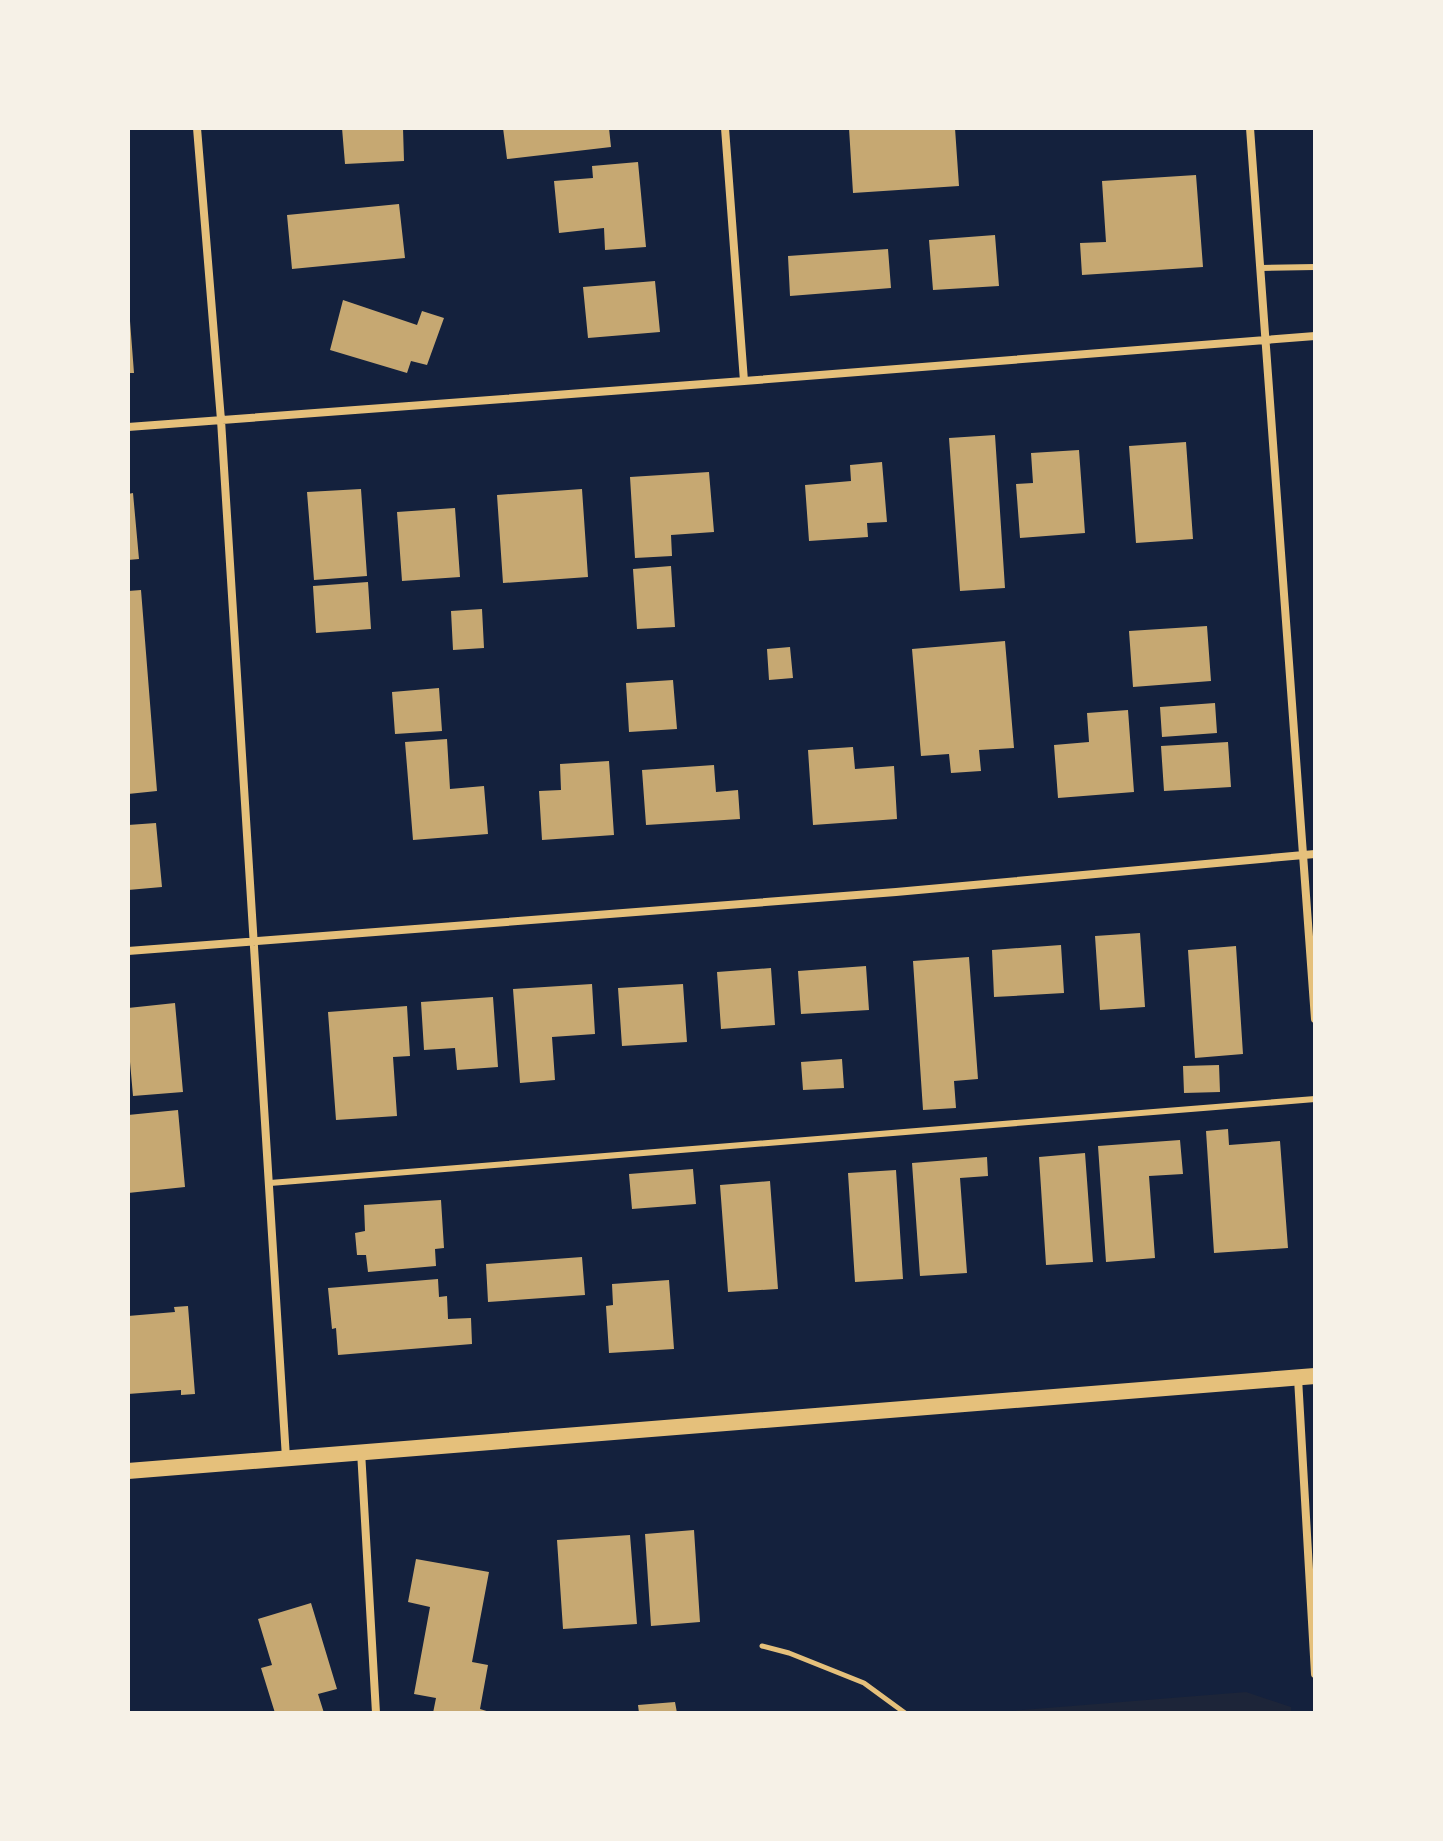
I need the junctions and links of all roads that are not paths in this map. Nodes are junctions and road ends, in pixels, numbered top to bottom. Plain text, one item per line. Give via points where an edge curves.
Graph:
1 (197, 128) edge
2 (725, 128) edge
3 (1250, 128) edge
4 (1315, 267) edge
5 (1261, 268) junction
6 (1315, 336) edge
7 (1266, 340) junction
8 (744, 381) junction
9 (221, 420) junction
10 (128, 427) edge
11 (1315, 854) edge
12 (1303, 855) junction
13 (255, 941) junction
14 (128, 951) edge
15 (1315, 1019) edge
16 (1315, 1099) edge
17 (270, 1183) junction
18 (1315, 1376) edge
19 (1298, 1378) junction
20 (361, 1451) junction
21 (286, 1458) junction
22 (128, 1471) edge
23 (1315, 1674) edge
24 (376, 1713) edge

1 - 9 street
2 - 8 street
3 - 5 street
4 - 5 lane
5 - 7 street
6 - 7 street
7 - 8 street
7 - 12 street
8 - 9 street
9 - 10 street
9 - 13 street
11 - 12 street
12 - 13 street
12 - 15 street
13 - 14 street
13 - 17 street
16 - 17 lane
17 - 21 street
18 - 19 main road
19 - 20 main road
19 - 23 street
20 - 21 main road
20 - 24 street
21 - 22 main road

